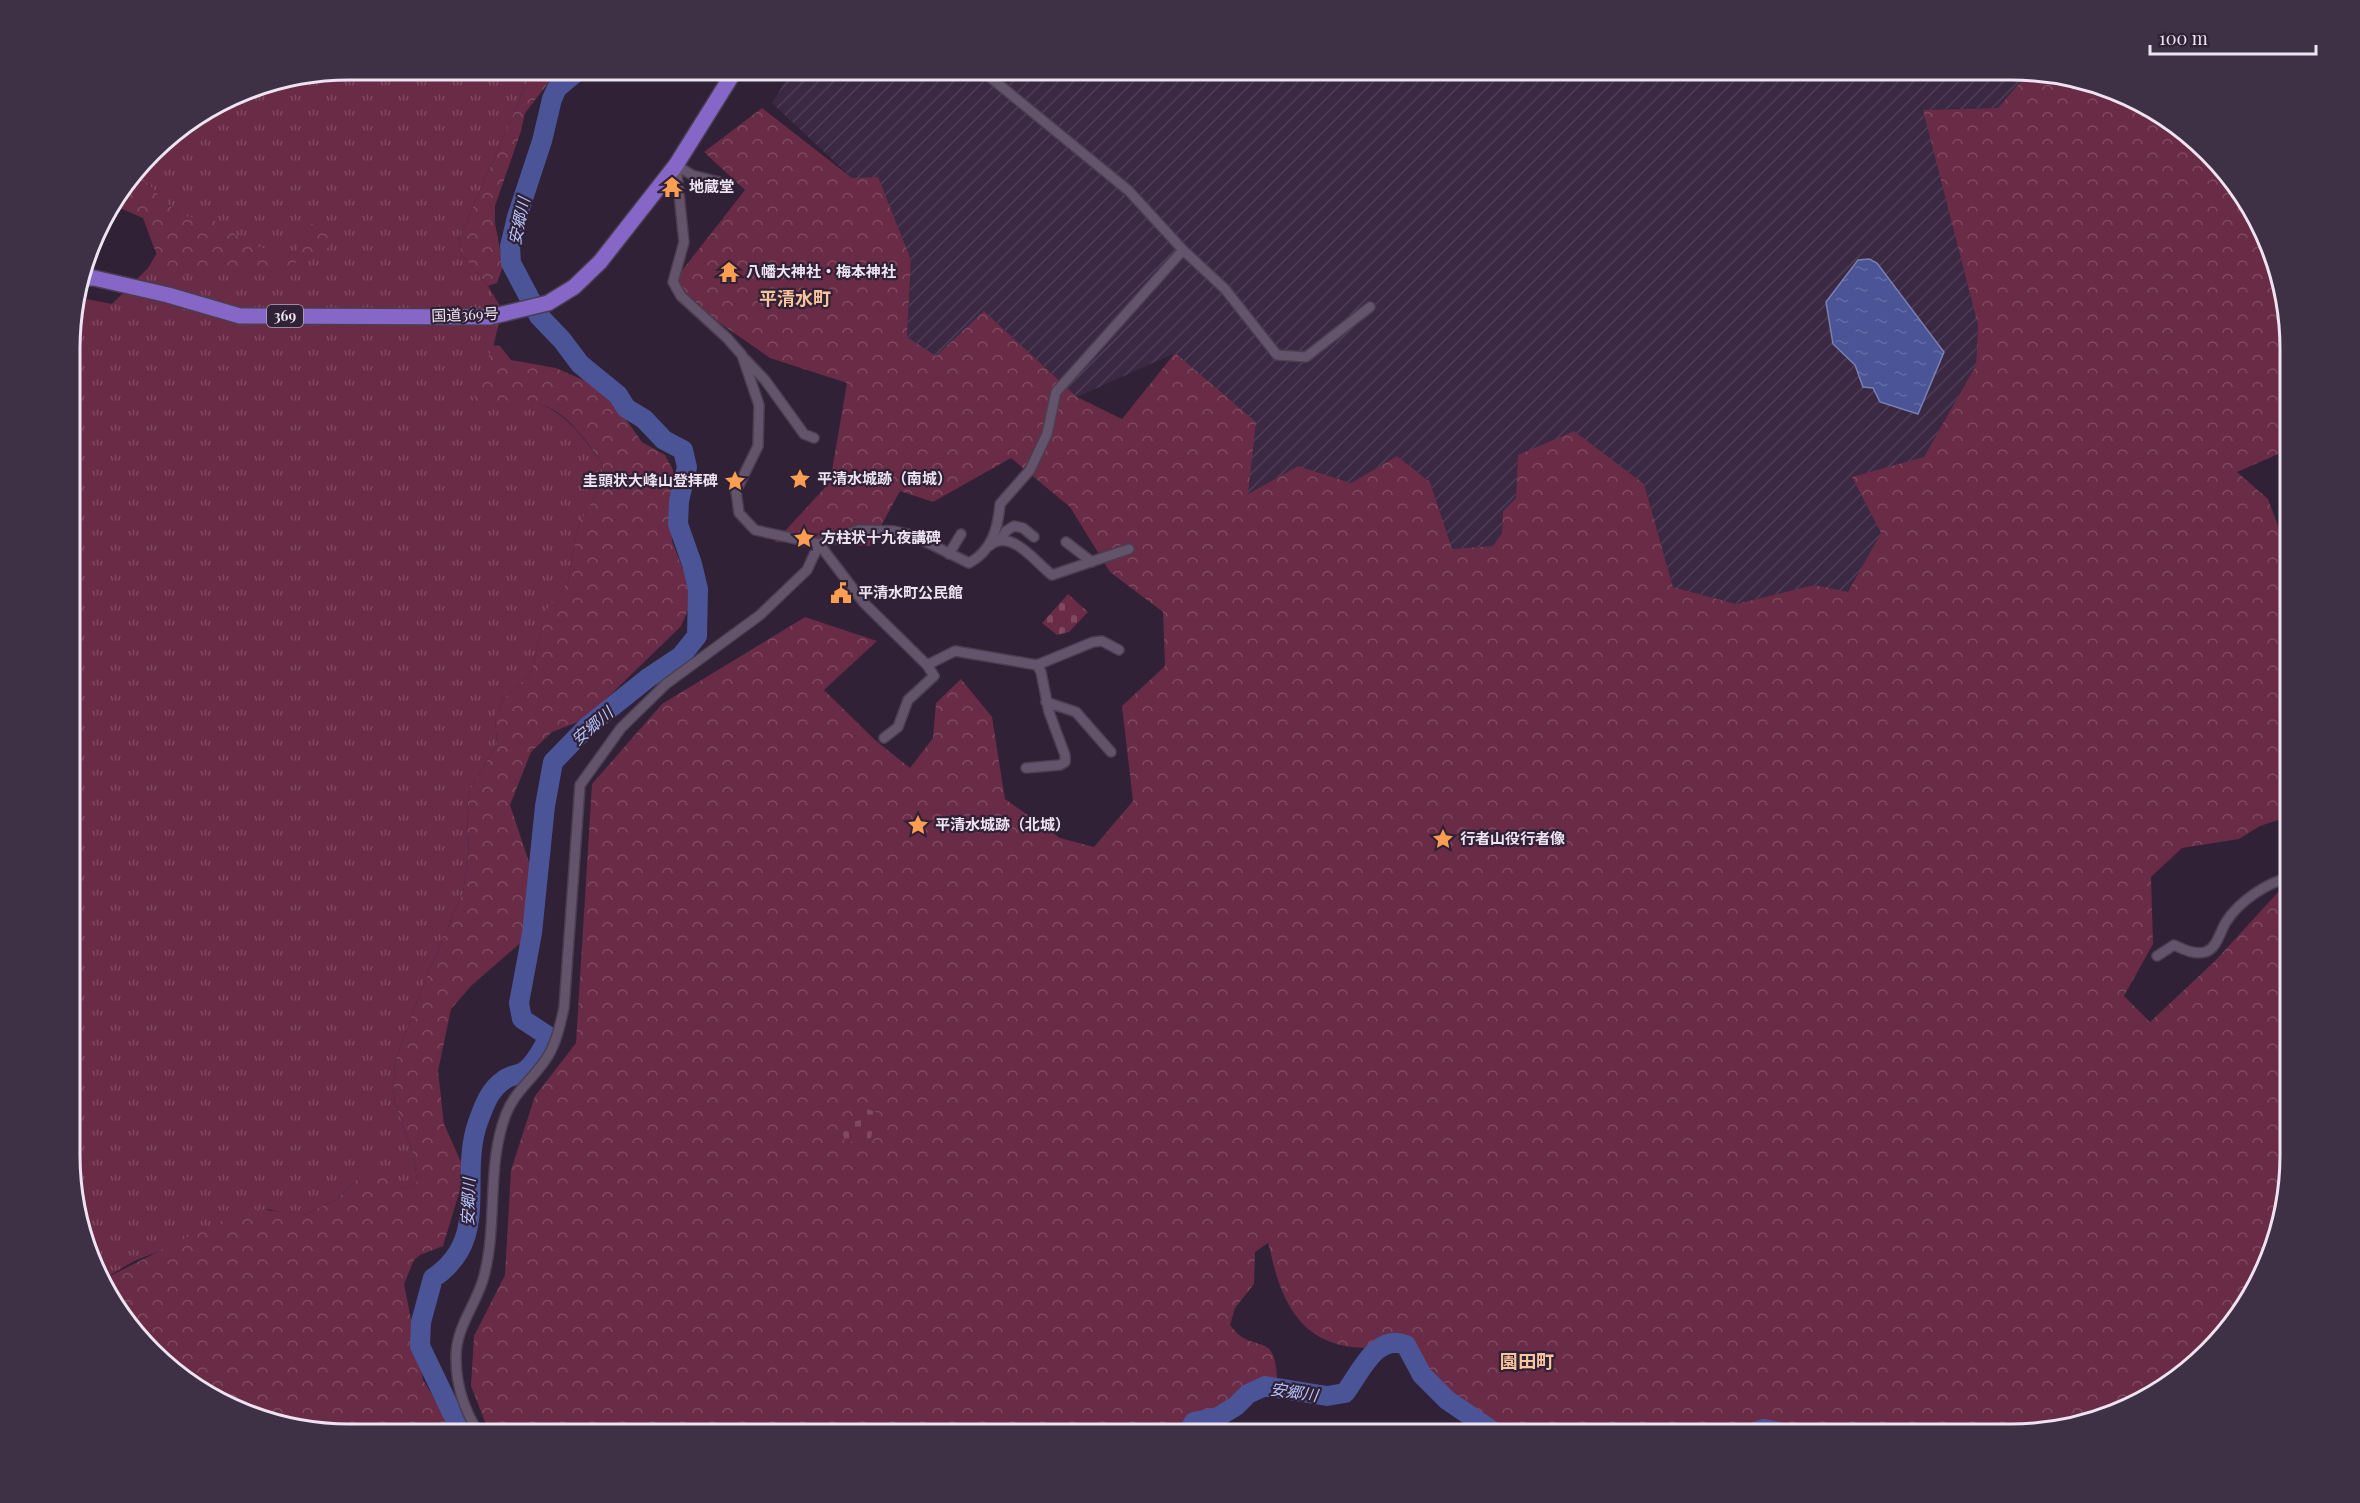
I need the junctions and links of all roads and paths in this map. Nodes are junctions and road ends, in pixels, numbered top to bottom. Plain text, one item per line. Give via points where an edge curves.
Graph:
1 (729, 80) edge
2 (994, 80) edge
3 (676, 165) junction
4 (719, 182) dead end
5 (1183, 250) junction
6 (89, 278) edge
7 (1370, 307) dead end
8 (742, 355) junction
9 (814, 438) dead end
10 (961, 534) dead end
11 (1034, 537) dead end
12 (1001, 540) junction
13 (1066, 542) dead end
14 (819, 544) junction
15 (988, 547) junction
16 (1129, 549) dead end
17 (949, 554) junction
18 (1092, 562) junction
19 (1119, 650) dead end
20 (927, 665) junction
21 (1037, 665) junction
22 (1046, 702) junction
23 (884, 738) dead end
24 (1111, 752) dead end
25 (1026, 768) dead end
26 (2280, 881) edge
27 (2157, 956) dead end
28 (473, 1424) edge

1 - 3 highway, 国道369号 / 369
2 - 5 street via 1129,190
3 - 4 street via 692,175
3 - 6 highway, 国道369号 / 369 via 600,262 574,287 548,303 493,317 240,316
3 - 8 street via 684,242 673,282 681,296
5 - 7 street via 1225,289 1277,355 1306,357
5 - 15 street via 1056,392 1042,447 1024,480 1000,504 1000,519
8 - 9 street via 804,434
8 - 14 street via 759,405 758,446 736,491 739,513 755,530
10 - 17 street
11 - 12 street via 1014,526
12 - 15 street
12 - 18 street via 1018,545 1052,575
13 - 18 street
14 - 17 street via 859,530 894,531 912,535
14 - 20 street via 864,603
14 - 28 street via 807,570 760,615 666,684 621,728 580,785 564,1008 546,1059 515,1095 506,1116 492,1186 484,1278 462,1327 456,1354 458,1385
15 - 17 street via 969,563
16 - 18 street
19 - 21 street via 1102,641 1093,642
20 - 21 street via 955,651
20 - 23 street via 934,676 908,700 898,727
21 - 22 street
22 - 24 street via 1076,712
22 - 25 street via 1065,762
26 - 27 street via 2246,901 2226,921 2210,950 2191,952 2174,945

